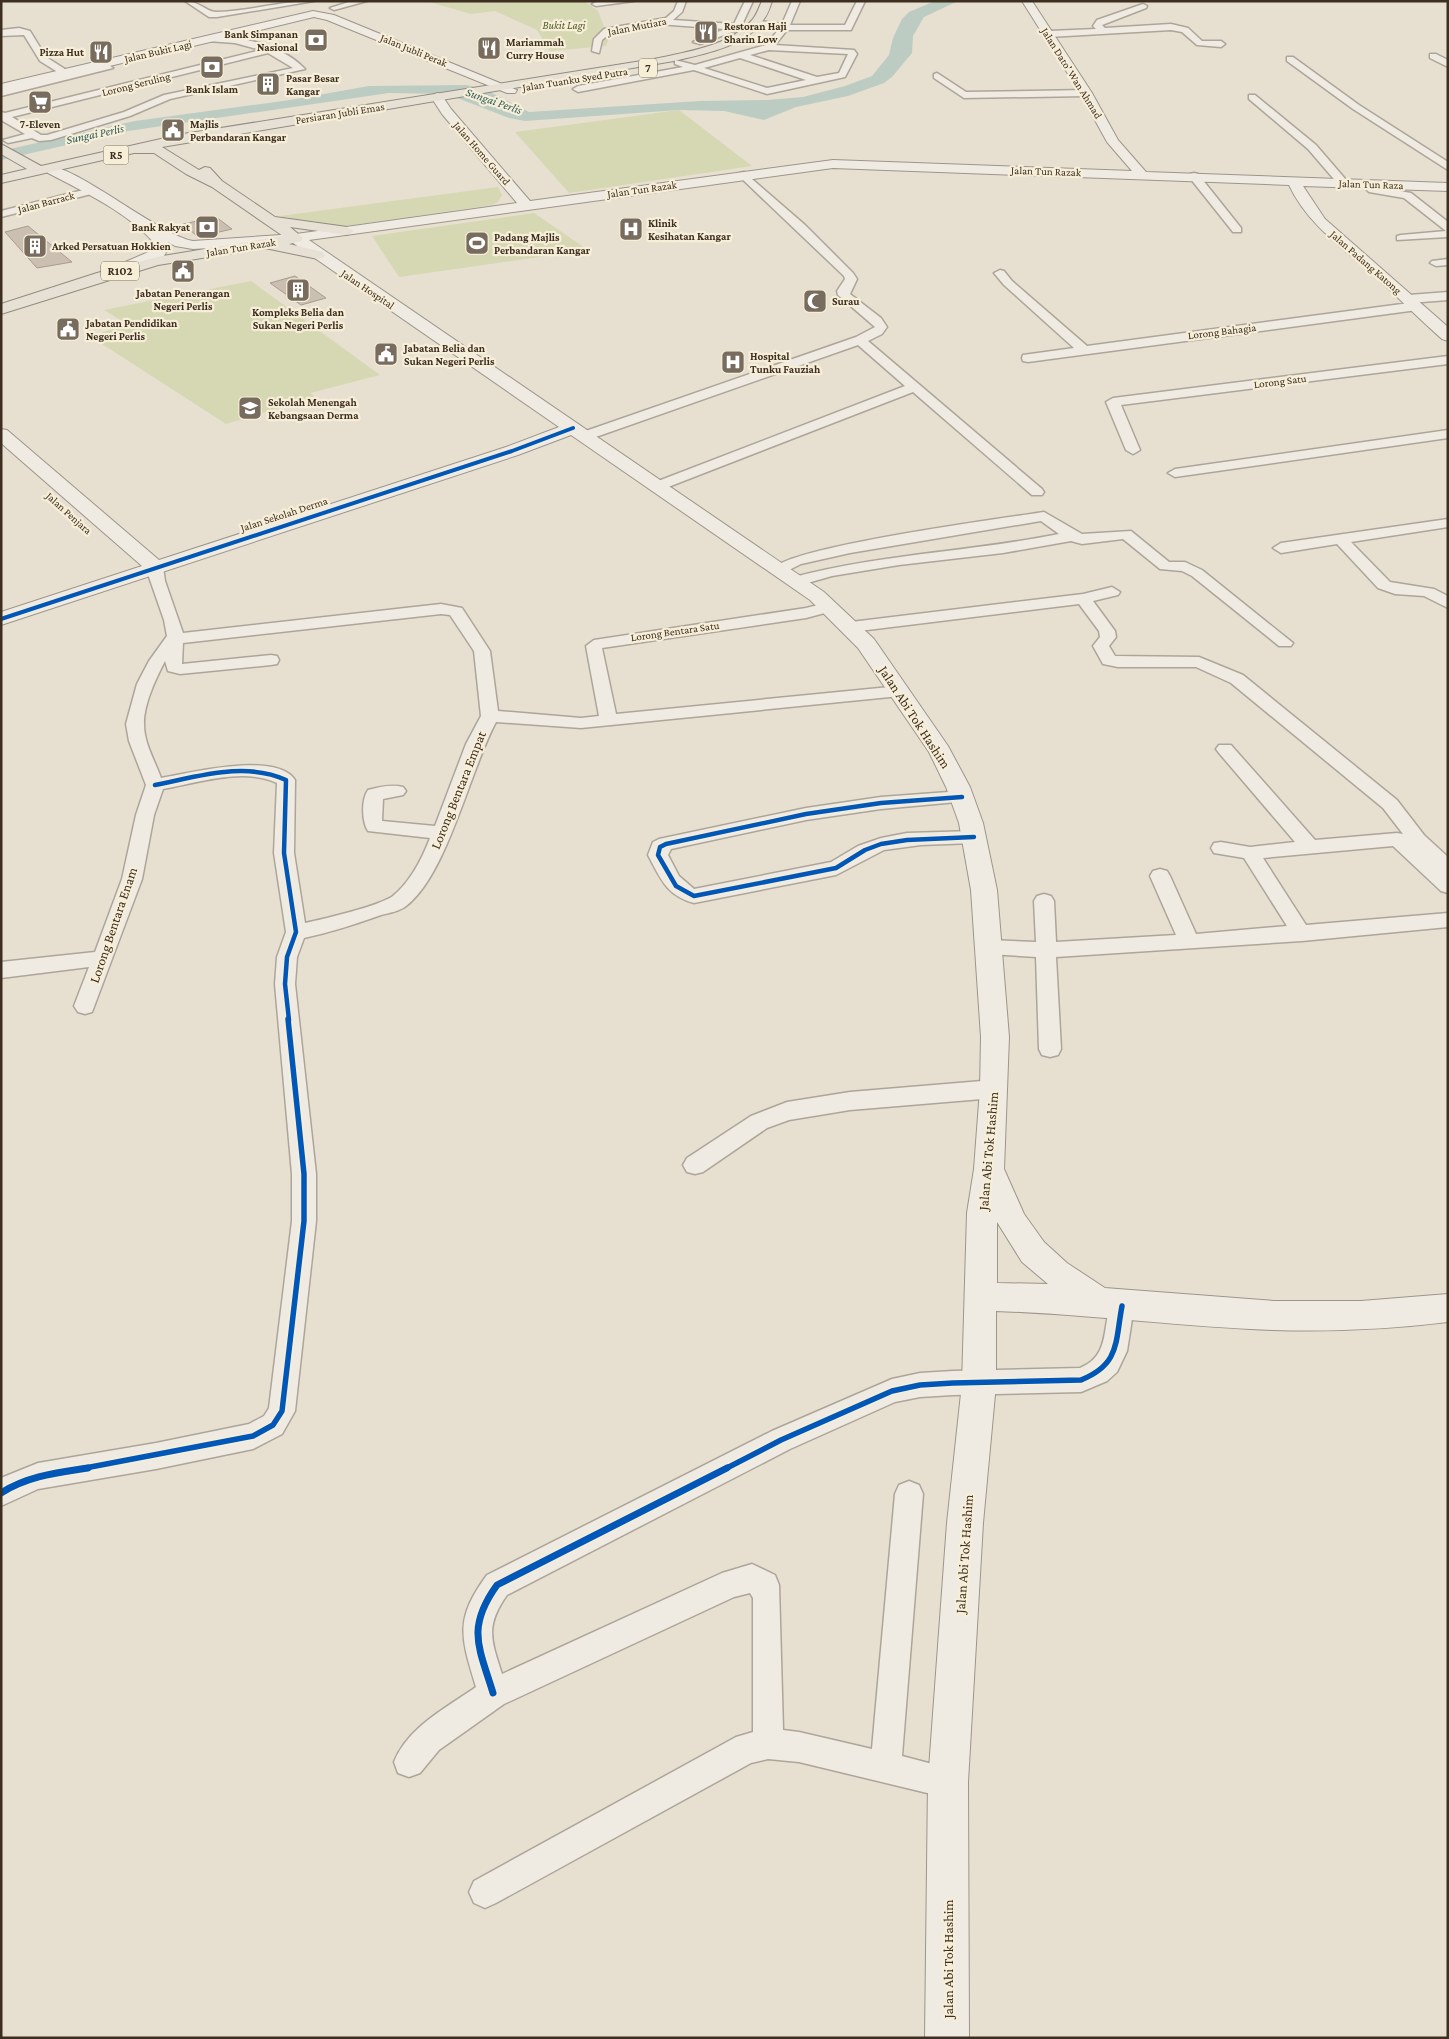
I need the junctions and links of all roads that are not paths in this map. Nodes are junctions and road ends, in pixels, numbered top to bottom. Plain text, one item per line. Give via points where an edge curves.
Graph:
1 (189, 1) edge
2 (350, 1) edge
3 (363, 1) edge
4 (630, 1) edge
5 (682, 1) edge
6 (749, 1) edge
7 (767, 1) edge
8 (796, 1) edge
9 (861, 1) edge
10 (1027, 1) edge
11 (596, 4) dead end
12 (1143, 6) dead end
13 (332, 8) junction
14 (311, 9) edge
15 (777, 12) dead end
16 (659, 22) junction
17 (754, 23) junction
18 (769, 26) junction
19 (737, 27) junction
20 (785, 27) junction
21 (1098, 32) junction
22 (1, 33) edge
23 (1049, 34) junction
24 (242, 36) junction
25 (697, 42) dead end
26 (1221, 44) dead end
27 (769, 47) junction
28 (270, 50) junction
29 (596, 51) dead end
30 (741, 55) junction
31 (1434, 56) dead end
32 (1290, 59) dead end
33 (678, 62) junction
34 (1447, 63) edge
35 (696, 67) junction
36 (112, 70) junction
37 (62, 72) junction
38 (937, 76) dead end
39 (819, 81) junction
40 (139, 83) junction
41 (1, 84) edge
42 (1, 88) edge
43 (506, 88) junction
44 (578, 89) dead end
45 (1, 93) edge
46 (1086, 93) junction
47 (964, 95) junction
48 (167, 97) junction
49 (1252, 97) dead end
50 (70, 100) junction
51 (444, 101) junction
52 (974, 105) dead end
53 (2, 116) edge
54 (107, 119) junction
55 (227, 133) junction
56 (33, 135) junction
57 (195, 140) joint
58 (6, 142) edge
59 (1116, 146) junction
60 (167, 147) junction
61 (38, 164) junction
62 (1448, 167) edge
63 (71, 168) junction
64 (21, 174) junction
65 (1126, 174) junction
66 (1141, 174) junction
67 (744, 175) junction
68 (1194, 176) junction
69 (1, 179) edge
70 (1341, 179) junction
71 (1366, 184) junction
72 (1396, 185) junction
73 (1448, 187) edge
74 (1297, 188) junction
75 (91, 191) junction
76 (515, 191) junction
77 (574, 199) junction
78 (526, 205) junction
79 (484, 211) junction
80 (1, 214) edge
81 (272, 220) junction
82 (1448, 228) edge
83 (153, 230) junction
84 (346, 230) junction
85 (1237, 230) dead end
86 (1448, 234) edge
87 (296, 238) junction
88 (1401, 238) dead end
89 (237, 245) junction
90 (318, 255) junction
91 (114, 272) junction
92 (1000, 273) dead end
93 (1448, 296) edge
94 (1413, 303) junction
95 (1, 309) edge
96 (1448, 336) edge
97 (860, 340) junction
98 (1083, 350) junction
99 (1028, 358) dead end
100 (1448, 360) edge
101 (914, 387) junction
102 (551, 413) junction
103 (1, 434) edge
104 (1448, 434) edge
105 (585, 436) junction
106 (541, 441) junction
107 (1133, 450) dead end
108 (1, 455) edge
109 (1175, 473) dead end
110 (658, 486) junction
111 (1037, 492) dead end
112 (1448, 523) edge
113 (1071, 536) junction
114 (1340, 539) junction
115 (1281, 548) dead end
116 (148, 573) junction
117 (789, 575) junction
118 (1112, 592) dead end
119 (1083, 599) junction
120 (1448, 603) edge
121 (840, 617) junction
122 (1, 619) edge
123 (173, 639) junction
124 (1285, 643) dead end
125 (271, 660) dead end
126 (900, 690) junction
127 (490, 716) junction
128 (608, 719) junction
129 (1225, 748) dead end
130 (156, 785) junction
131 (397, 791) dead end
132 (962, 797) junction
133 (442, 833) junction
134 (974, 837) junction
135 (1309, 846) junction
136 (1221, 848) dead end
137 (1250, 853) junction
138 (1448, 868) edge
139 (1160, 876) dead end
140 (1448, 886) edge
141 (1044, 901) dead end
142 (1448, 920) edge
143 (296, 932) junction
144 (1302, 934) junction
145 (1189, 942) junction
146 (989, 947) junction
147 (1045, 950) junction
148 (103, 958) junction
149 (1, 970) edge
150 (85, 1006) dead end
151 (1050, 1049) dead end
152 (994, 1089) junction
153 (695, 1165) dead end
154 (989, 1169) junction
155 (980, 1296) junction
156 (1111, 1304) junction
157 (1448, 1308) edge
158 (979, 1384) junction
159 (1, 1493) edge
160 (909, 1494) dead end
161 (493, 1693) junction
162 (768, 1744) junction
163 (409, 1762) dead end
164 (886, 1766) junction
165 (948, 1782) junction
166 (485, 1892) dead end
167 (947, 2038) edge

1 - 14 street via 212,15
2 - 13 street
3 - 13 street
4 - 11 street
5 - 16 street, Jalan Mutiara via 672,19
6 - 19 street
7 - 17 main road, Jalan Tuanku Syed Putra / 7
8 - 20 street
9 - 20 street via 848,28
10 - 23 main road, Jalan Dato' Wan Ahmad
12 - 21 street via 1100,22 1097,26 1102,30
13 - 14 main road
13 - 43 main road, Jalan Jubli Perak via 336,15
14 - 24 main road, Jalan Bukit Lagi
14 - 37 main road, Jalan Bukit Lagi
14 - 43 main road, Jalan Jubli Perak
15 - 18 main road, Jalan Tuanku Syed Putra / 7
16 - 19 street
16 - 29 street, Jalan Mutiara via 606,31 598,39
17 - 18 street
17 - 43 main road, Jalan Tuanku Syed Putra / 7 via 732,38 692,53
18 - 20 street
18 - 33 main road, Jalan Tuanku Syed Putra / 7 via 723,50
19 - 25 street
20 - 27 street
21 - 23 street
21 - 26 street via 1179,28 1198,43
22 - 37 street via 27,33 42,59
23 - 46 main road, Jalan Dato' Wan Ahmad
24 - 28 street
24 - 36 main road, Jalan Bukit Lagi via 210,39
27 - 30 street
27 - 39 street via 852,53 842,75
28 - 40 street, Lorong Seruling
28 - 48 street via 300,68
30 - 35 street
30 - 39 street
31 - 34 street
32 - 62 street
33 - 35 street
33 - 43 main road, Jalan Tuanku Syed Putra / 7
35 - 39 street via 767,91
35 - 44 street
36 - 37 main road, Jalan Bukit Lagi
36 - 40 street
36 - 45 street
37 - 41 main road, Jalan Bukit Lagi
37 - 42 main road, Jalan Bukit Lagi
38 - 47 street
40 - 48 street
40 - 50 street, Lorong Seruling
43 - 51 main road, 7
46 - 47 street
46 - 59 main road, Jalan Dato' Wan Ahmad
47 - 52 street
48 - 54 street
49 - 70 street via 1312,147
50 - 53 street, Lorong Seruling
50 - 54 street
51 - 55 main road, Persiaran Jubli Emas / 7
51 - 55 main road, Persiaran Jubli Emas / 7
51 - 76 main road, Jalan Home Guard
53 - 56 street
54 - 56 street via 48,138
55 - 57 main road, Persiaran Jubli Emas / 7
55 - 60 main road, Persiaran Jubli Emas / 7
56 - 58 street
57 - 60 main road, R5
58 - 61 main road
59 - 65 main road via 1112,152
59 - 66 main road
60 - 63 main road, R5 via 145,149
60 - 63 main road via 142,146
60 - 81 main road, Jalan Hospital via 191,171
61 - 63 main road
61 - 63 main road
61 - 64 main road
63 - 64 main road via 44,174
63 - 75 main road
64 - 69 main road
65 - 66 main road, Jalan Tun Razak
65 - 67 main road, Jalan Tun Razak via 848,164
66 - 68 main road, Jalan Tun Razak
67 - 77 main road, Jalan Tun Razak
67 - 97 street via 849,275 851,279 843,291 844,295 877,321 881,328
68 - 74 main road, Jalan Tun Razak via 1263,180
68 - 85 street
70 - 71 main road, Jalan Tun Raza
70 - 72 street via 1385,178
70 - 74 main road, Jalan Tun Raza via 1317,188
71 - 72 main road, Jalan Tun Raza
71 - 82 street via 1373,190 1407,195
72 - 73 main road, Jalan Tun Raza
74 - 94 main road, Jalan Padang Katong via 1305,205 1324,226
75 - 80 street, Jalan Barrack
75 - 83 main road
76 - 77 main road via 537,198
76 - 78 main road, Jalan Home Guard
76 - 79 main road via 506,201
77 - 78 main road, Jalan Tun Razak
78 - 79 main road, Jalan Tun Razak
79 - 84 main road, Jalan Tun Razak
81 - 84 main road
81 - 87 main road, Jalan Hospital
81 - 89 main road via 270,230 263,235
83 - 89 main road via 180,243
83 - 91 main road via 163,245 159,253
84 - 87 main road, Jalan Tun Razak
84 - 90 main road via 325,243
86 - 88 street
87 - 89 main road, Jalan Tun Razak
87 - 90 main road, Jalan Hospital
89 - 90 main road via 276,246
89 - 91 main road, Jalan Tun Razak / R102
90 - 102 main road, Jalan Hospital
91 - 95 main road, Jalan Tun Razak / R102
92 - 98 street
93 - 94 street, Lorong Bahagia
94 - 96 main road, Jalan Padang Katong
94 - 98 street, Lorong Bahagia
97 - 101 street
97 - 105 street
98 - 99 street, Lorong Bahagia
100 - 107 street, Lorong Satu via 1113,402
101 - 110 street
101 - 111 street
102 - 105 main road, Jalan Hospital
102 - 106 main road
103 - 116 main road
104 - 109 street
105 - 106 main road, Jalan Sekolah Derma
105 - 106 main road
105 - 110 main road, Jalan Abi Tok Hashim
106 - 116 main road, Jalan Sekolah Derma
108 - 116 main road, Jalan Penjara
110 - 117 main road, Jalan Abi Tok Hashim
112 - 114 street
113 - 117 street via 1008,549
113 - 117 street via 1049,519 1039,517 850,548 796,561
113 - 124 street via 1087,539 1126,534 1165,566 1185,567 1197,573
114 - 115 street
114 - 120 street via 1384,585 1428,592
116 - 122 main road, Jalan Sekolah Derma
116 - 123 street via 163,594 175,629
117 - 121 main road, Jalan Abi Tok Hashim
118 - 119 street
119 - 121 street
119 - 138 street via 1107,631 1108,637 1101,646 1110,660 1198,662 1238,679 1390,804 1417,839
121 - 126 main road, Jalan Abi Tok Hashim
121 - 128 street, Lorong Bentara Satu via 806,613 600,643 594,646
123 - 125 street via 174,664 180,669
123 - 127 street, Lorong Bentara Empat via 450,609 460,615 482,652
123 - 130 street via 145,684 135,724 138,741
126 - 128 street
126 - 132 main road, Jalan Abi Tok Hashim via 940,751
127 - 128 street via 581,723
127 - 133 street, Lorong Bentara Empat via 475,744
129 - 135 street
130 - 143 street via 252,770 277,774 286,780 284,853
130 - 148 street, Lorong Bentara Enam via 145,815 132,878
131 - 133 street via 374,794 375,827
132 - 134 main road, Jalan Abi Tok Hashim
132 - 134 street via 881,803 806,814 666,844 660,847 658,855 675,885 682,892 694,896 836,868 868,848 886,843
133 - 143 street, Lorong Bentara Empat via 414,886 404,898 358,917
134 - 146 main road, Jalan Abi Tok Hashim via 984,890
135 - 137 street
135 - 140 street via 1397,839
136 - 137 street
137 - 144 street
139 - 145 street
141 - 147 street
142 - 144 street
143 - 159 street via 288,957 285,984 304,1174 304,1220 279,1418 266,1431 253,1436 38,1476
144 - 145 street
145 - 147 street
146 - 147 street
146 - 152 main road, Jalan Abi Tok Hashim via 995,1037
147 - 151 street
148 - 149 street
148 - 150 street, Lorong Bentara Enam
152 - 153 street via 850,1101 787,1112 759,1122
152 - 154 main road, Jalan Abi Tok Hashim
154 - 155 main road, Jalan Abi Tok Hashim via 982,1214
154 - 156 main road via 1010,1215 1032,1251 1068,1282
155 - 156 main road
155 - 158 main road, Jalan Abi Tok Hashim
156 - 157 main road via 1213,1313 1305,1315 1413,1313
156 - 158 street via 1114,1351 1108,1364 1098,1372 1080,1380
158 - 161 street via 920,1385 870,1400 781,1440 497,1585 481,1606 476,1630
158 - 165 main road, Jalan Abi Tok Hashim via 965,1523
160 - 164 street
161 - 162 street via 732,1583 752,1578 765,1586 767,1598
161 - 163 street via 440,1729
162 - 164 street via 799,1747
162 - 166 street via 747,1748
164 - 165 street
165 - 167 main road, Jalan Abi Tok Hashim via 950,1988

